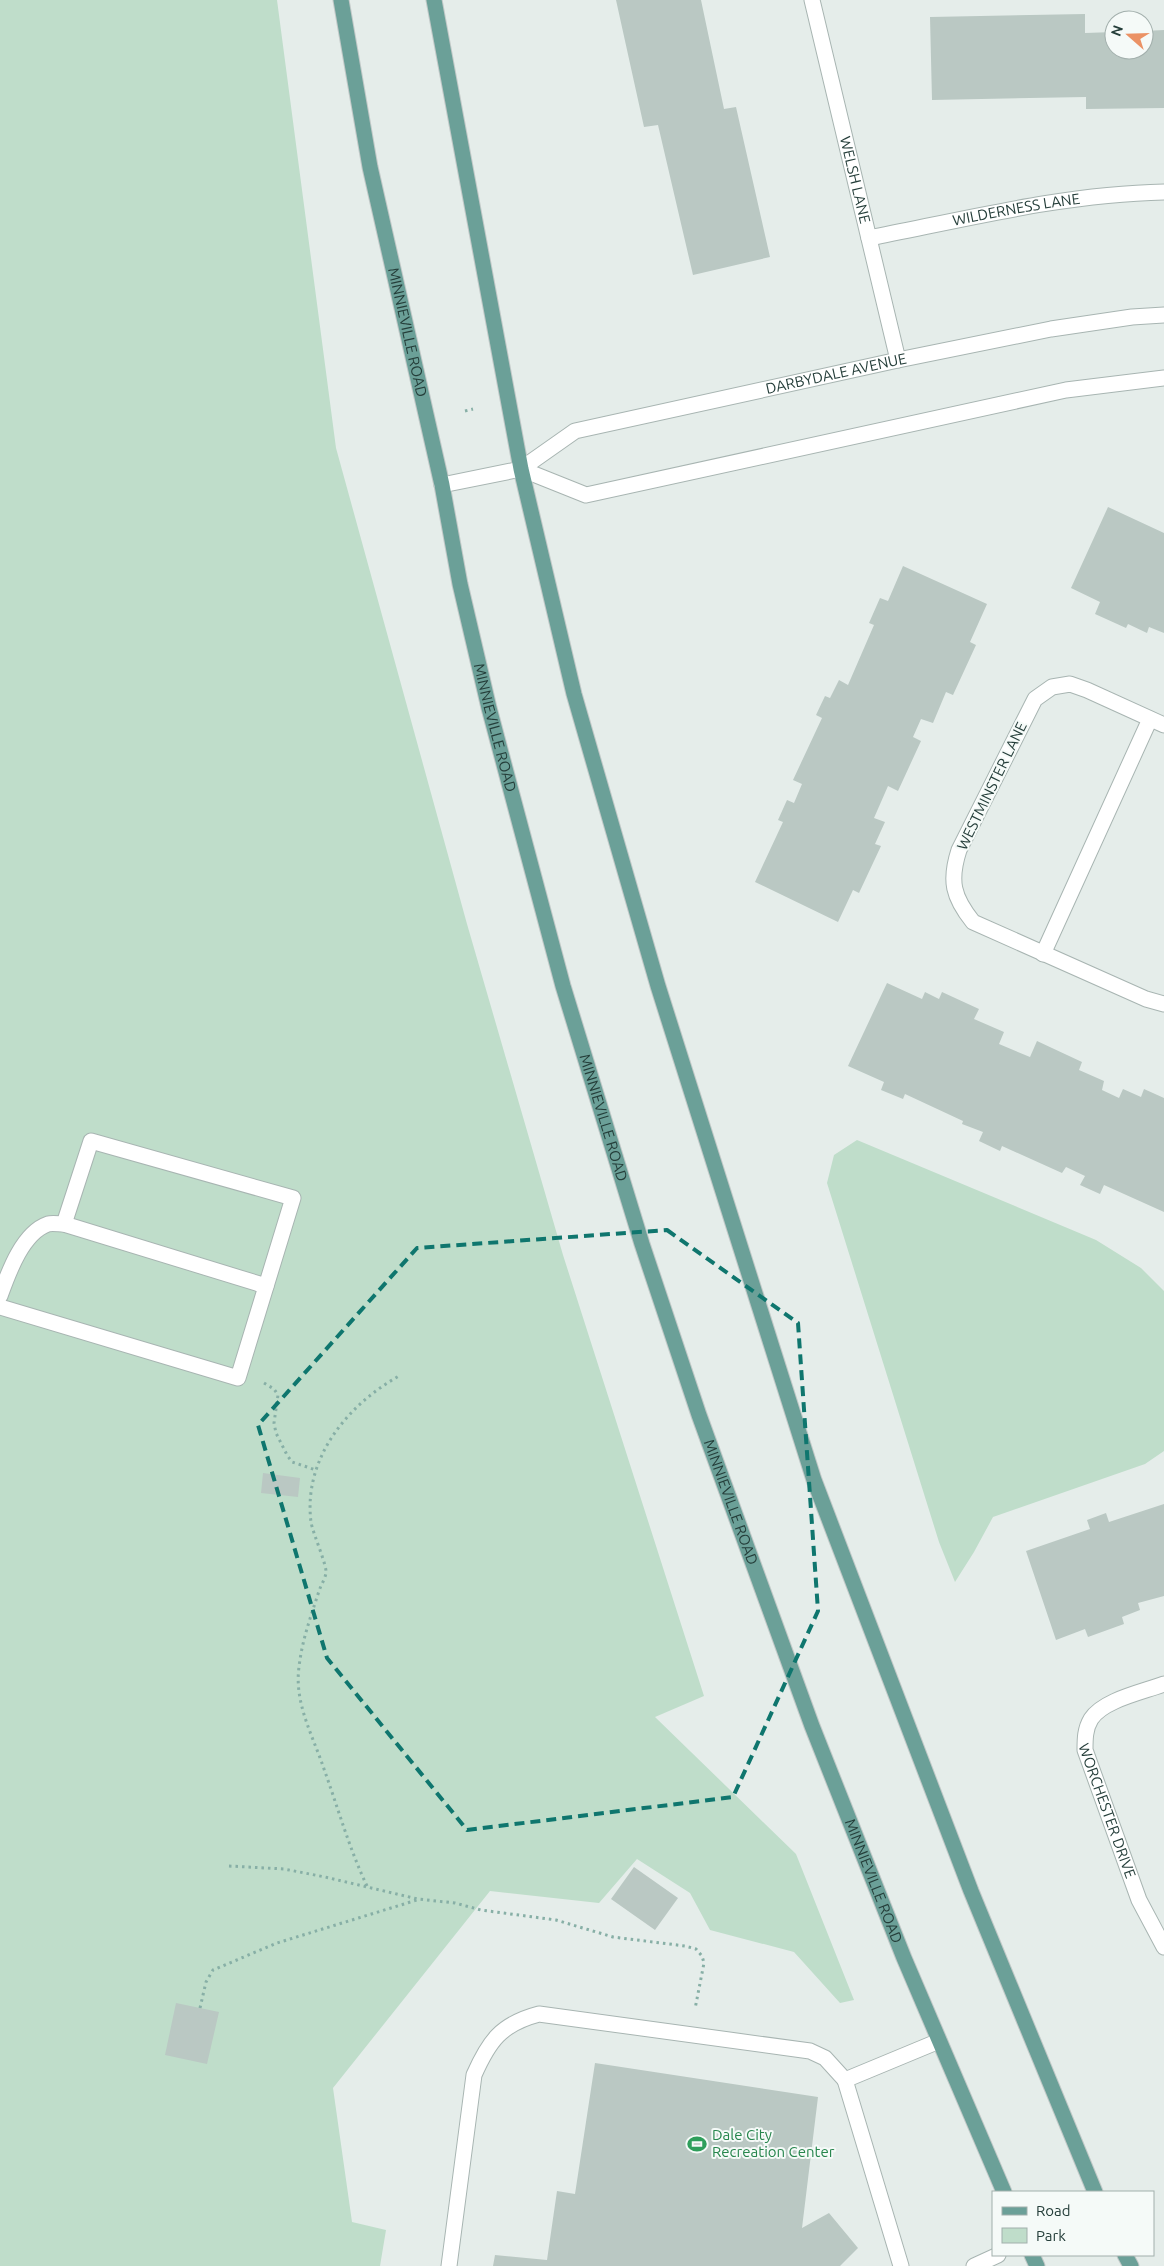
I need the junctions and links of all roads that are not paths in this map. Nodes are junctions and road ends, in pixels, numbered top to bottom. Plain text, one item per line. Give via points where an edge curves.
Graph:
1 (341, 0) edge
2 (434, 0) edge
3 (812, 0) edge
4 (1164, 192) edge
5 (869, 238) junction
6 (1164, 315) edge
7 (898, 360) junction
8 (1164, 378) edge
9 (521, 469) junction
10 (442, 485) junction
11 (1157, 722) edge
12 (1043, 954) junction
13 (1164, 1004) edge
14 (64, 1224) junction
15 (266, 1286) junction
16 (0, 1296) edge
17 (0, 1307) edge
18 (1164, 1684) edge
19 (1164, 1946) edge
20 (939, 2042) junction
21 (845, 2080) junction
22 (1004, 2191) edge
23 (1095, 2191) edge
24 (996, 2256) edge
25 (449, 2266) edge
26 (901, 2266) edge
27 (974, 2266) edge

1 - 10 main road, MINNIEVILLE ROAD via 370,167
2 - 9 main road
3 - 5 street, WELSH LANE
4 - 5 street, WILDERNESS LANE via 1129,193 1016,208
5 - 7 street, WELSH LANE
6 - 7 street, DARBYDALE AVENUE via 1132,316 1052,329
7 - 9 street, DARBYDALE AVENUE via 575,431
8 - 9 street via 1066,390 586,495
9 - 10 street, DARBYDALE AVENUE
9 - 23 main road via 574,694 658,986 814,1480 971,1891
10 - 20 main road, MINNIEVILLE ROAD via 456,564 492,718 563,986 642,1244 699,1415 812,1726
11 - 12 street
11 - 12 street, WESTMINSTER LANE via 1070,684 1052,687 1035,699 959,850 953,884 959,905 973,922
12 - 13 street, WESTMINSTER LANE
14 - 15 street
14 - 15 street via 91,1141 293,1198
14 - 16 street via 48,1224 37,1231 11,1267
15 - 17 street via 238,1378
18 - 19 street, WORCHESTER DRIVE via 1104,1706 1091,1719 1085,1750 1139,1900
20 - 21 street
20 - 22 main road, MINNIEVILLE ROAD
21 - 25 street via 825,2058 810,2051 539,2014 520,2019 493,2041 474,2075
21 - 26 street
24 - 27 street

